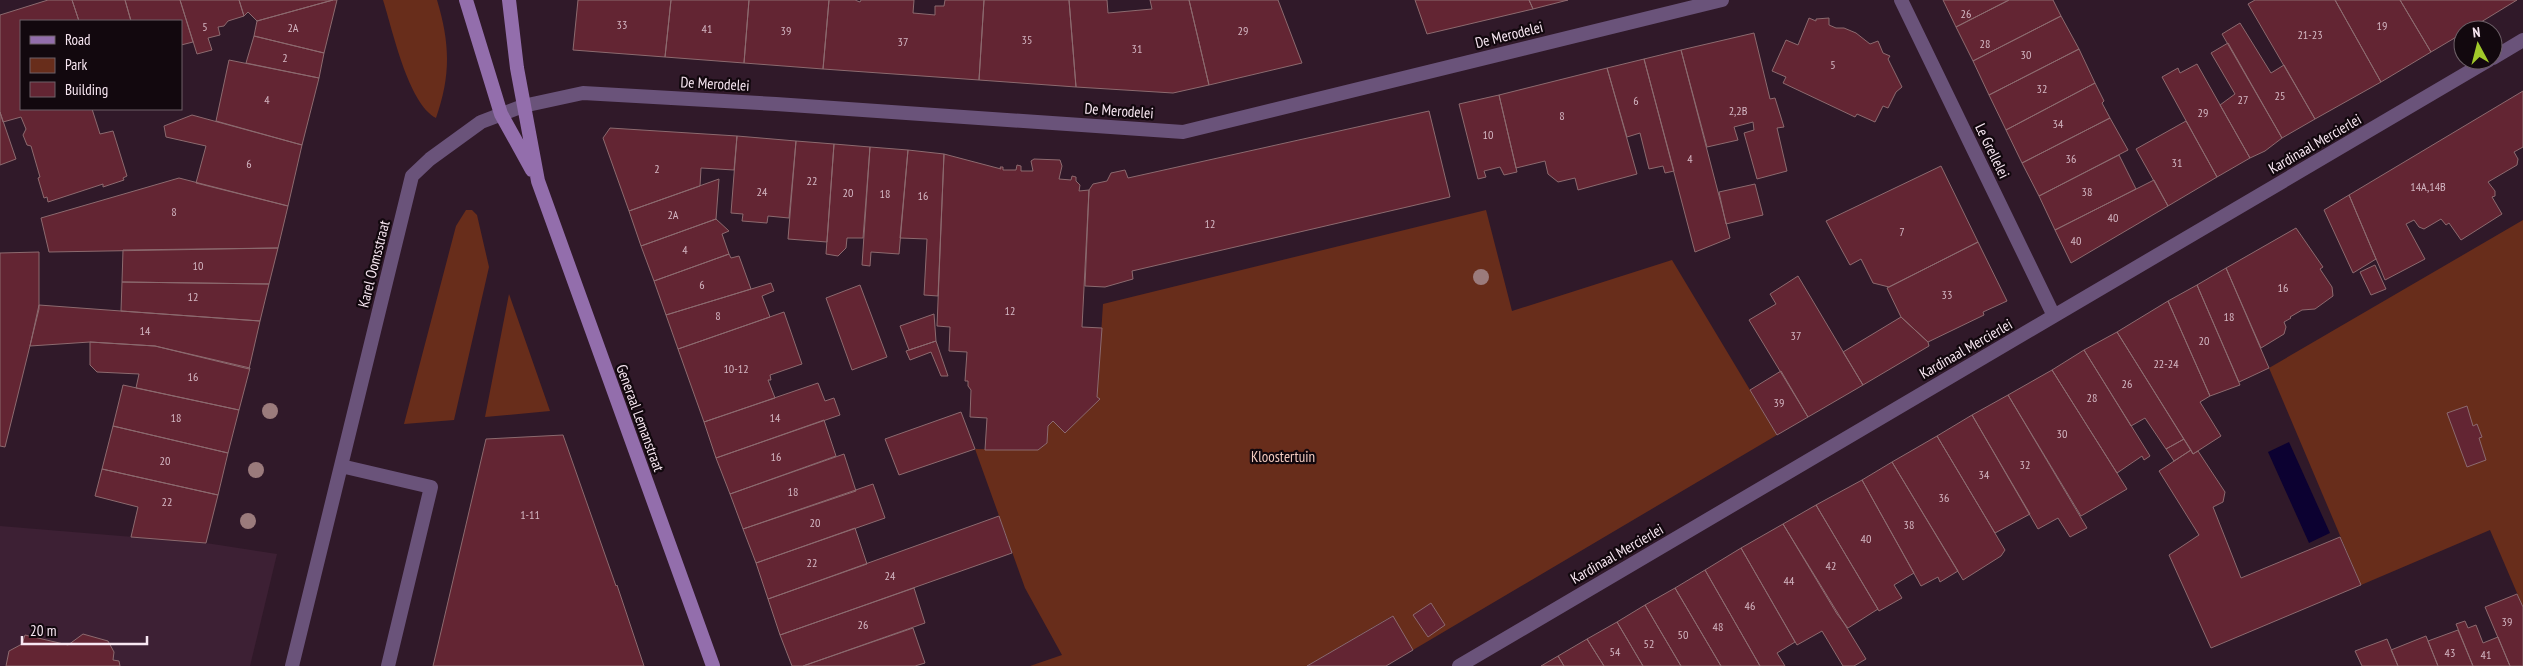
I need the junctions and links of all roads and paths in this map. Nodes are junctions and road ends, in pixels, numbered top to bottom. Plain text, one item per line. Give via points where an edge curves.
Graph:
1 (466, 0) edge
2 (509, 0) edge
3 (1722, 0) edge
4 (1901, 0) edge
5 (2523, 40) edge
6 (2503, 52) edge
7 (2472, 70) edge
8 (523, 106) junction
9 (501, 114) junction
10 (538, 181) junction
11 (2054, 316) junction
12 (341, 466) junction
13 (292, 666) edge
14 (388, 666) edge
15 (713, 666) edge
16 (1459, 666) edge

1 - 9 main road, Generaal Lemanstraat
2 - 8 main road, Generaal Lemanstraat
3 - 8 street, De Merodelei via 1183,132 583,93
4 - 11 street, Le Grellelei
5 - 6 street
7 - 11 street, Kardinaal Mercierlei
8 - 9 street, De Merodelei
8 - 10 main road, Generaal Lemanstraat
9 - 10 main road, Generaal Lemanstraat
9 - 12 street, Karel Oomsstraat via 481,122 412,176
10 - 15 main road, Generaal Lemanstraat
11 - 16 street, Kardinaal Mercierlei
12 - 13 street, Karel Oomsstraat
12 - 14 street via 431,487

